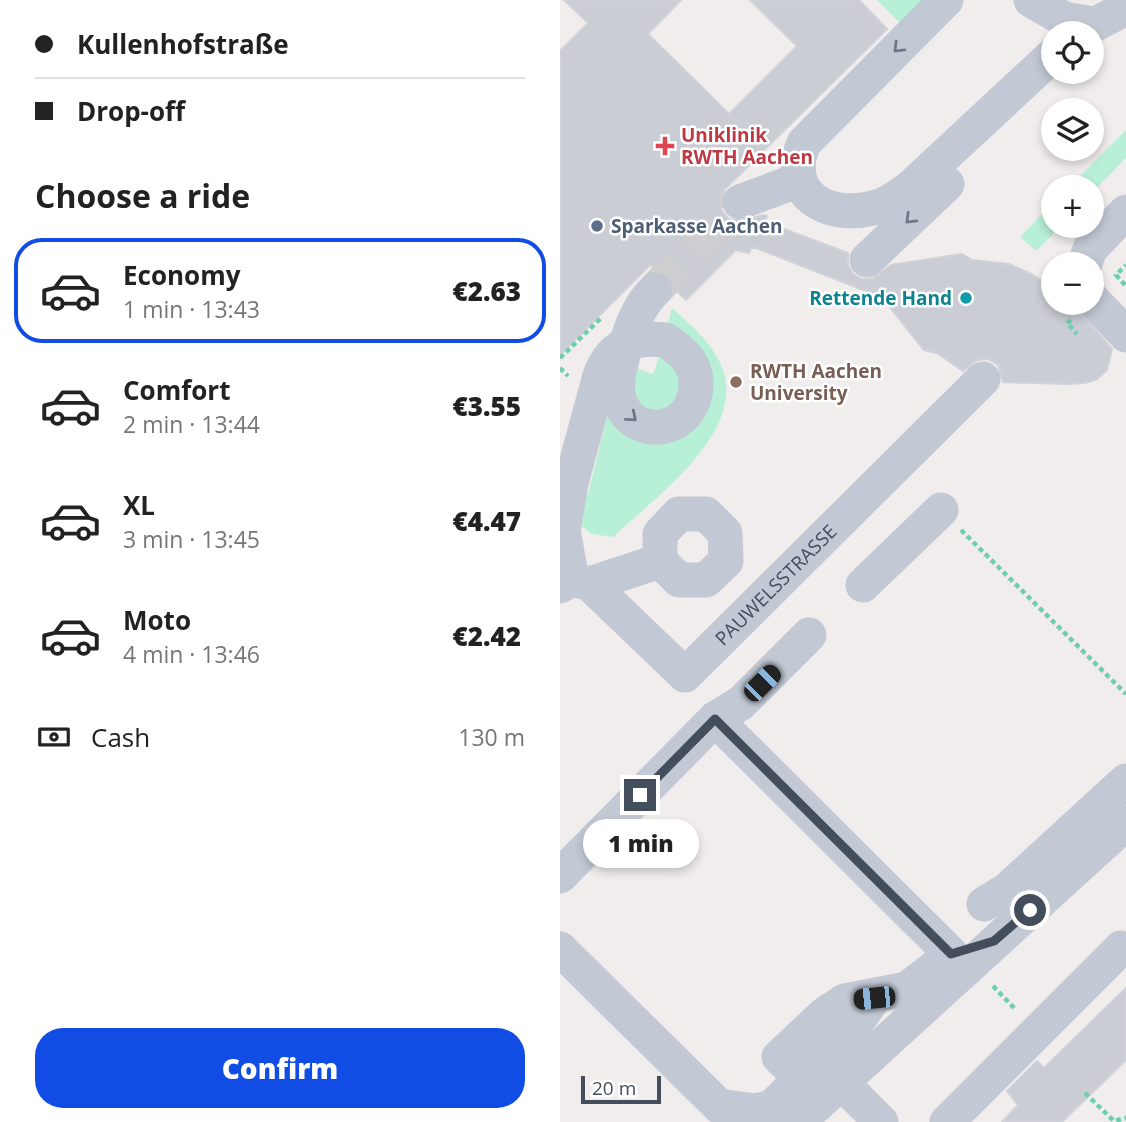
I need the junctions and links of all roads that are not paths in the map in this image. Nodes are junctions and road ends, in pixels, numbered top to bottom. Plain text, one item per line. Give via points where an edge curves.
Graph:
1 (946, 0) edge
2 (1031, 0) edge
3 (1126, 8) edge
4 (1067, 21) edge
5 (1104, 24) edge
6 (1126, 33) edge
7 (1104, 35) edge
8 (1041, 66) edge
9 (1053, 84) edge
10 (799, 180) junction
11 (740, 202) tunnel mouth
12 (830, 209) junction
13 (1126, 212) edge
14 (1091, 252) edge
15 (655, 290) tunnel mouth
16 (1104, 312) edge
17 (1126, 335) edge
18 (983, 379) dead end
19 (940, 510) road end
20 (660, 561) dead end
21 (574, 583) edge
22 (863, 585) dead end
23 (809, 635) dead end
24 (715, 719) junction
25 (1126, 781) edge
26 (1126, 823) edge
27 (560, 876) edge
28 (984, 904) dead end
29 (1121, 948) dead end
30 (560, 949) edge
31 (971, 953) junction
32 (841, 1082) junction
33 (808, 1119) edge
34 (881, 1122) edge
35 (947, 1122) edge

1 -> 10 street via 804,143 797,160
2 - 4 street
3 - 5 street
6 - 7 street
8 - 12 street via 889,203 852,212
9 -> 12 street via 863,259 858,234
10 - 11 street
10 - 12 street via 809,196
13 - 14 street
15 -> 21 street, bridge via 634,322 618,375 618,403 628,416 652,428 674,422 693,405 696,371 686,356 665,340 638,339 625,344 583,377 563,531
16 - 17 street
18 - 21 street, PAUWELSSTRASSE via 685,675
19 - 22 street
20 - 21 street
23 - 24 street via 741,703
24 - 27 street
24 - 31 street
25 - 28 street via 1007,890
26 - 31 street
29 - 35 street
30 - 31 street via 719,1106 765,1111 825,1014 845,1001 907,989
31 - 32 street
32 - 33 street
32 - 34 street

